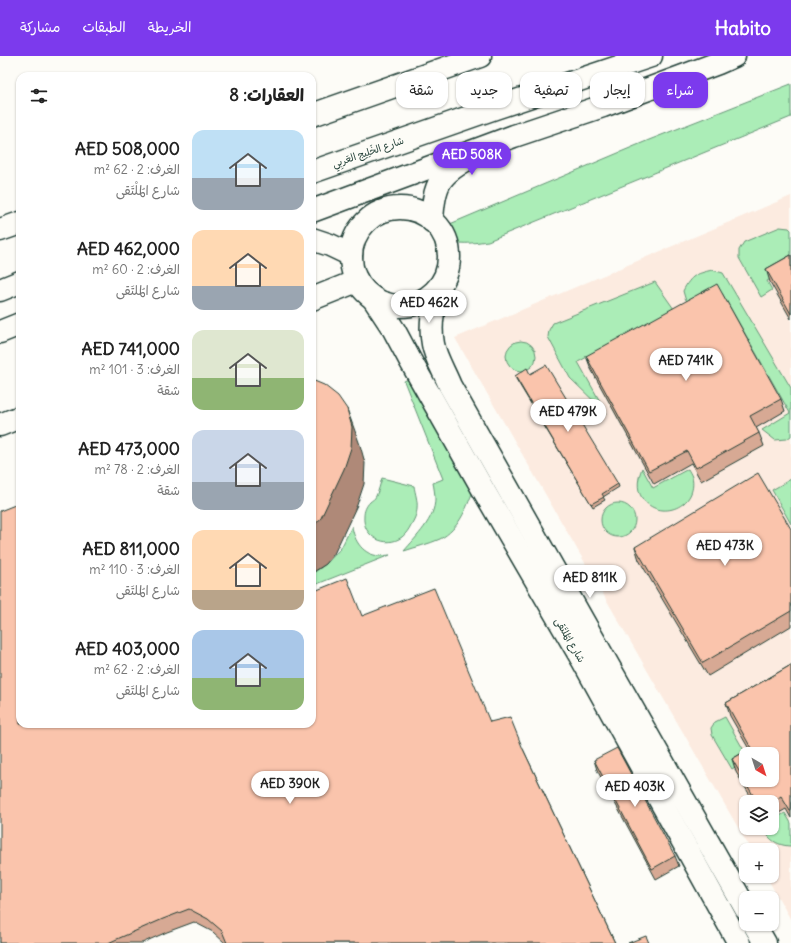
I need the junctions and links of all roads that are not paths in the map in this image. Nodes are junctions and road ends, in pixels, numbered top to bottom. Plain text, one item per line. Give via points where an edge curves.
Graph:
1 (480, 56) edge
2 (651, 56) edge
3 (734, 56) edge
4 (316, 114) edge
5 (514, 136) junction
6 (316, 171) edge
7 (316, 209) edge
8 (432, 221) junction
9 (16, 224) edge
10 (0, 230) edge
11 (316, 240) edge
12 (350, 255) junction
13 (357, 282) junction
14 (16, 284) edge
15 (440, 286) junction
16 (0, 290) edge
17 (316, 297) edge
18 (373, 298) junction
19 (16, 326) edge
20 (0, 332) edge
21 (402, 346) junction
22 (450, 386) junction
23 (16, 419) edge
24 (0, 425) edge
25 (739, 897) edge
26 (758, 931) edge
27 (739, 943) edge
28 (765, 943) edge

1 - 4 main road
2 - 6 main road, شارع الخَلِيج العَربِي
3 - 5 main road
5 - 7 main road
5 - 8 main road via 461,162 444,176 435,194
8 - 12 main road via 419,212 404,208 388,210 374,216 362,226 354,240
8 - 15 main road via 447,243 449,258
9 - 10 main road
11 - 12 main road
12 - 13 main road
13 - 17 main road
13 - 18 main road
14 - 16 main road
15 - 18 main road via 418,303 405,306 391,306
15 - 22 main road, شارع المُلتَقى via 431,331 433,345
18 - 21 main road, شارع المُلتَقى
19 - 20 main road
21 - 22 main road via 408,335 418,337
21 - 27 main road, شارع المُلتَقى via 582,660
22 - 25 main road, شارع المُلتَقى
23 - 24 main road
26 - 28 main road

